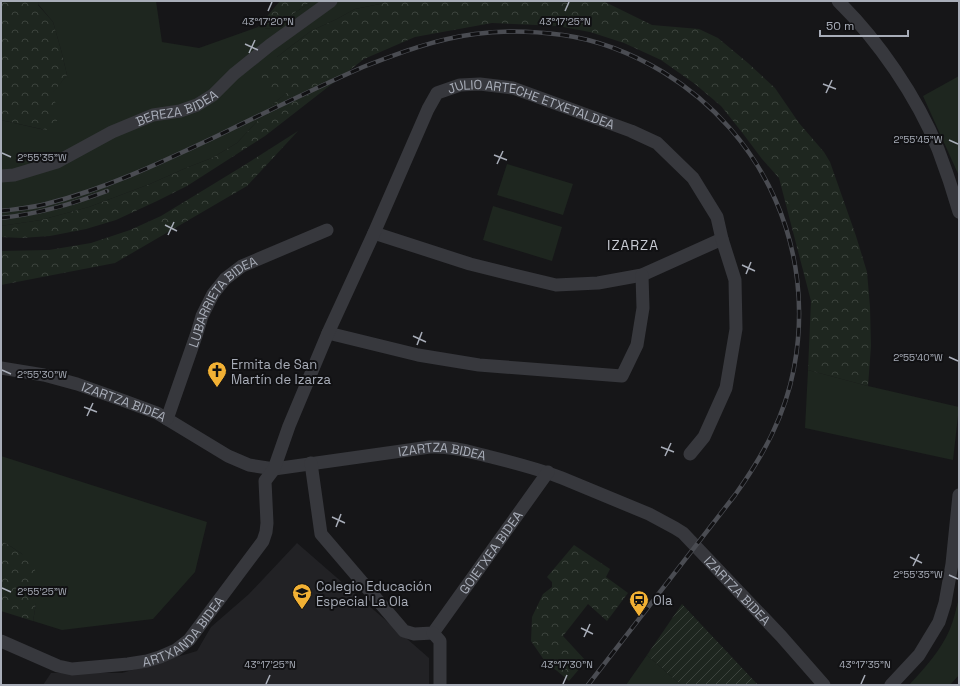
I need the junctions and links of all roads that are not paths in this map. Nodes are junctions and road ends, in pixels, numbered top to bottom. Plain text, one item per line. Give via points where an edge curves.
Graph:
1 (331, 1) edge
2 (838, 1) edge
3 (1, 176) edge
4 (959, 212) edge
5 (327, 230) dead end
6 (374, 233) junction
7 (722, 239) junction
8 (642, 275) junction
9 (328, 333) junction
10 (1, 368) edge
11 (167, 419) junction
12 (690, 454) dead end
13 (311, 463) junction
14 (274, 468) junction
15 (548, 472) junction
16 (959, 495) edge
17 (433, 633) junction
18 (1, 641) edge
19 (440, 685) edge
20 (824, 685) edge
21 (891, 685) edge

1 - 3 street, BEREZA BIDEA via 270,45 213,95 197,105 180,111 153,115 112,132 57,162 14,175
2 - 4 street via 885,55 913,99 937,148
5 - 11 street, LUBARRIETA BIDEA via 242,266 225,279 213,294 202,316
6 - 7 street, JULIO ARTECHE ETXETALDEA via 437,93 460,85 480,84 513,88 631,131 656,143 694,178 718,217
6 - 8 street via 470,264 556,285 598,283
6 - 9 street, JULIO ARTECHE ETXETALDEA
7 - 8 street
7 - 12 street, JULIO ARTECHE ETXETALDEA via 735,280 736,329 726,388 704,437
8 - 9 street via 643,308 637,345 622,376 479,365 418,355
9 - 14 street, JULIO ARTECHE ETXETALDEA
10 - 11 street, IZARTZA BIDEA via 44,375 77,384 156,412
11 - 14 street, IZARTZA BIDEA via 228,456 249,465
13 - 14 street, IZARTZA BIDEA
13 - 15 street, IZARTZA BIDEA via 443,446
13 - 17 street via 320,534 404,631 414,634
14 - 18 street, ARTXANDA BIDEA via 265,481 267,523 263,541 189,640 176,650 147,661 72,669 58,666
15 - 17 street, GOIETXEA BIDEA
15 - 20 street, IZARTZA BIDEA via 649,514 682,533 781,636
16 - 21 street via 946,603 939,622 919,655
17 - 19 street via 440,641

